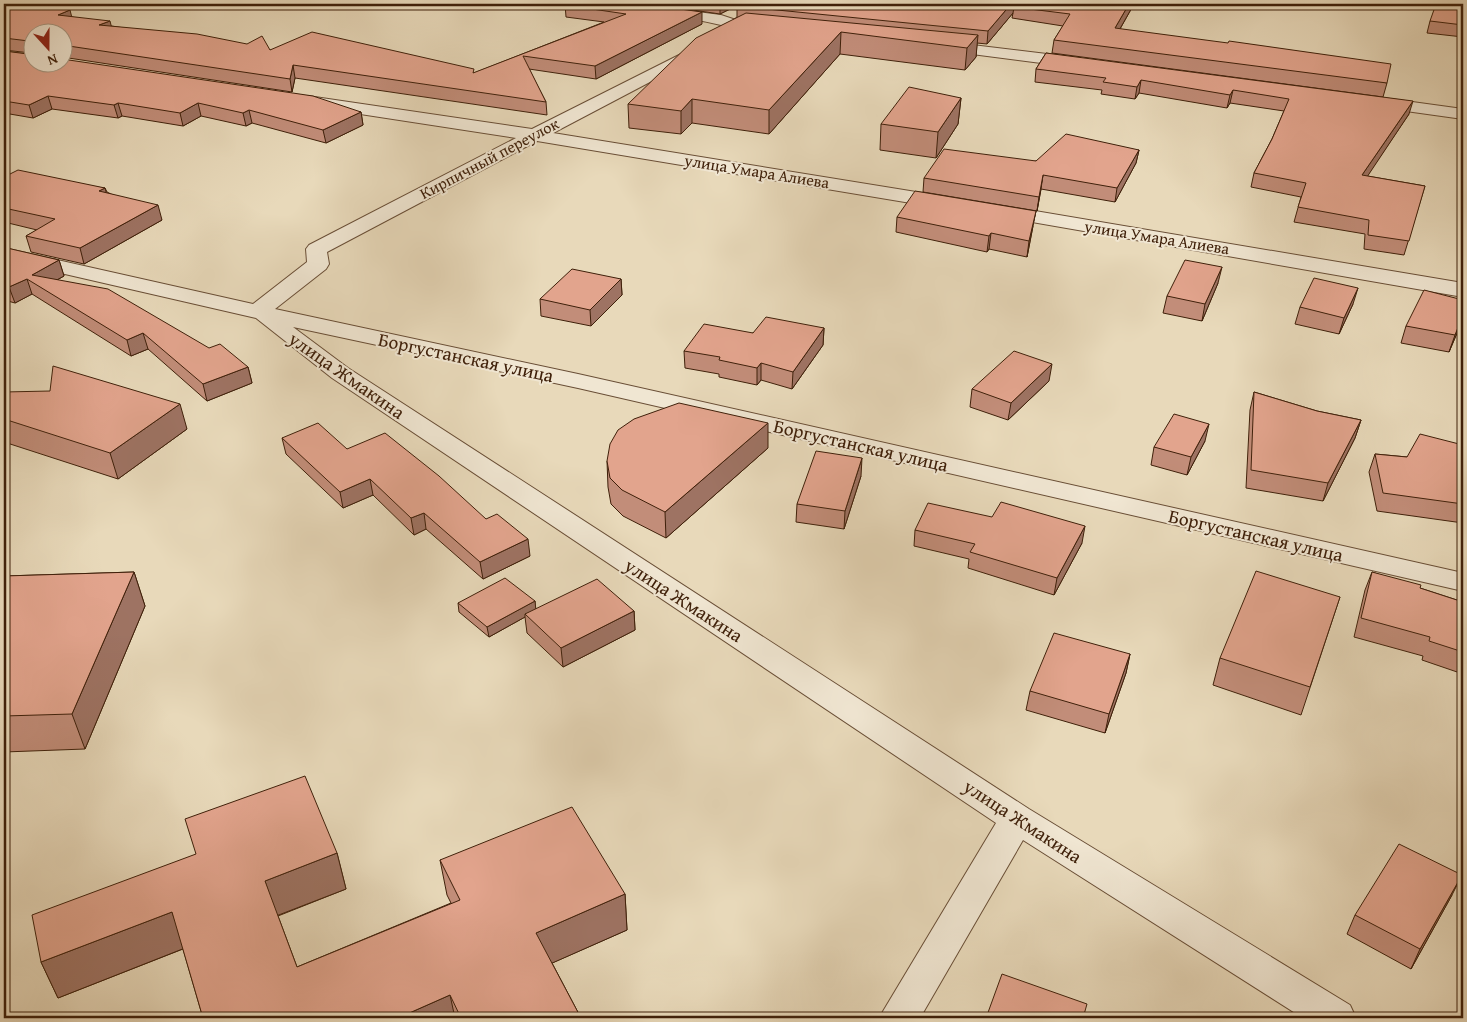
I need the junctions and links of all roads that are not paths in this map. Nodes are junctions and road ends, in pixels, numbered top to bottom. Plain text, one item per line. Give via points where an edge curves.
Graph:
1 (603, 4) edge
2 (744, 27) junction
3 (783, 30) edge
4 (920, 44) edge
5 (1097, 65) edge
6 (286, 98) edge
7 (1364, 101) edge
8 (1463, 114) edge
9 (533, 135) junction
10 (962, 205) edge
11 (982, 208) edge
12 (4, 254) edge
13 (1463, 290) edge
14 (258, 311) junction
15 (1463, 582) edge
16 (1017, 819) junction
17 (899, 1018) edge
18 (1336, 1018) edge

1 - 2 street via 721,20
2 - 3 street
2 - 9 street, Кирпичный переулок
4 - 5 street
6 - 9 street, улица Умара Алиева
7 - 8 street
9 - 10 street, улица Умара Алиева
9 - 14 street, Кирпичный переулок via 316,249 318,264
11 - 13 street, улица Умара Алиева
12 - 14 street, улица Жмакина
14 - 15 street, Боргустанская улица
14 - 16 street, улица Жмакина via 340,373
16 - 17 street
16 - 18 street, улица Жмакина

